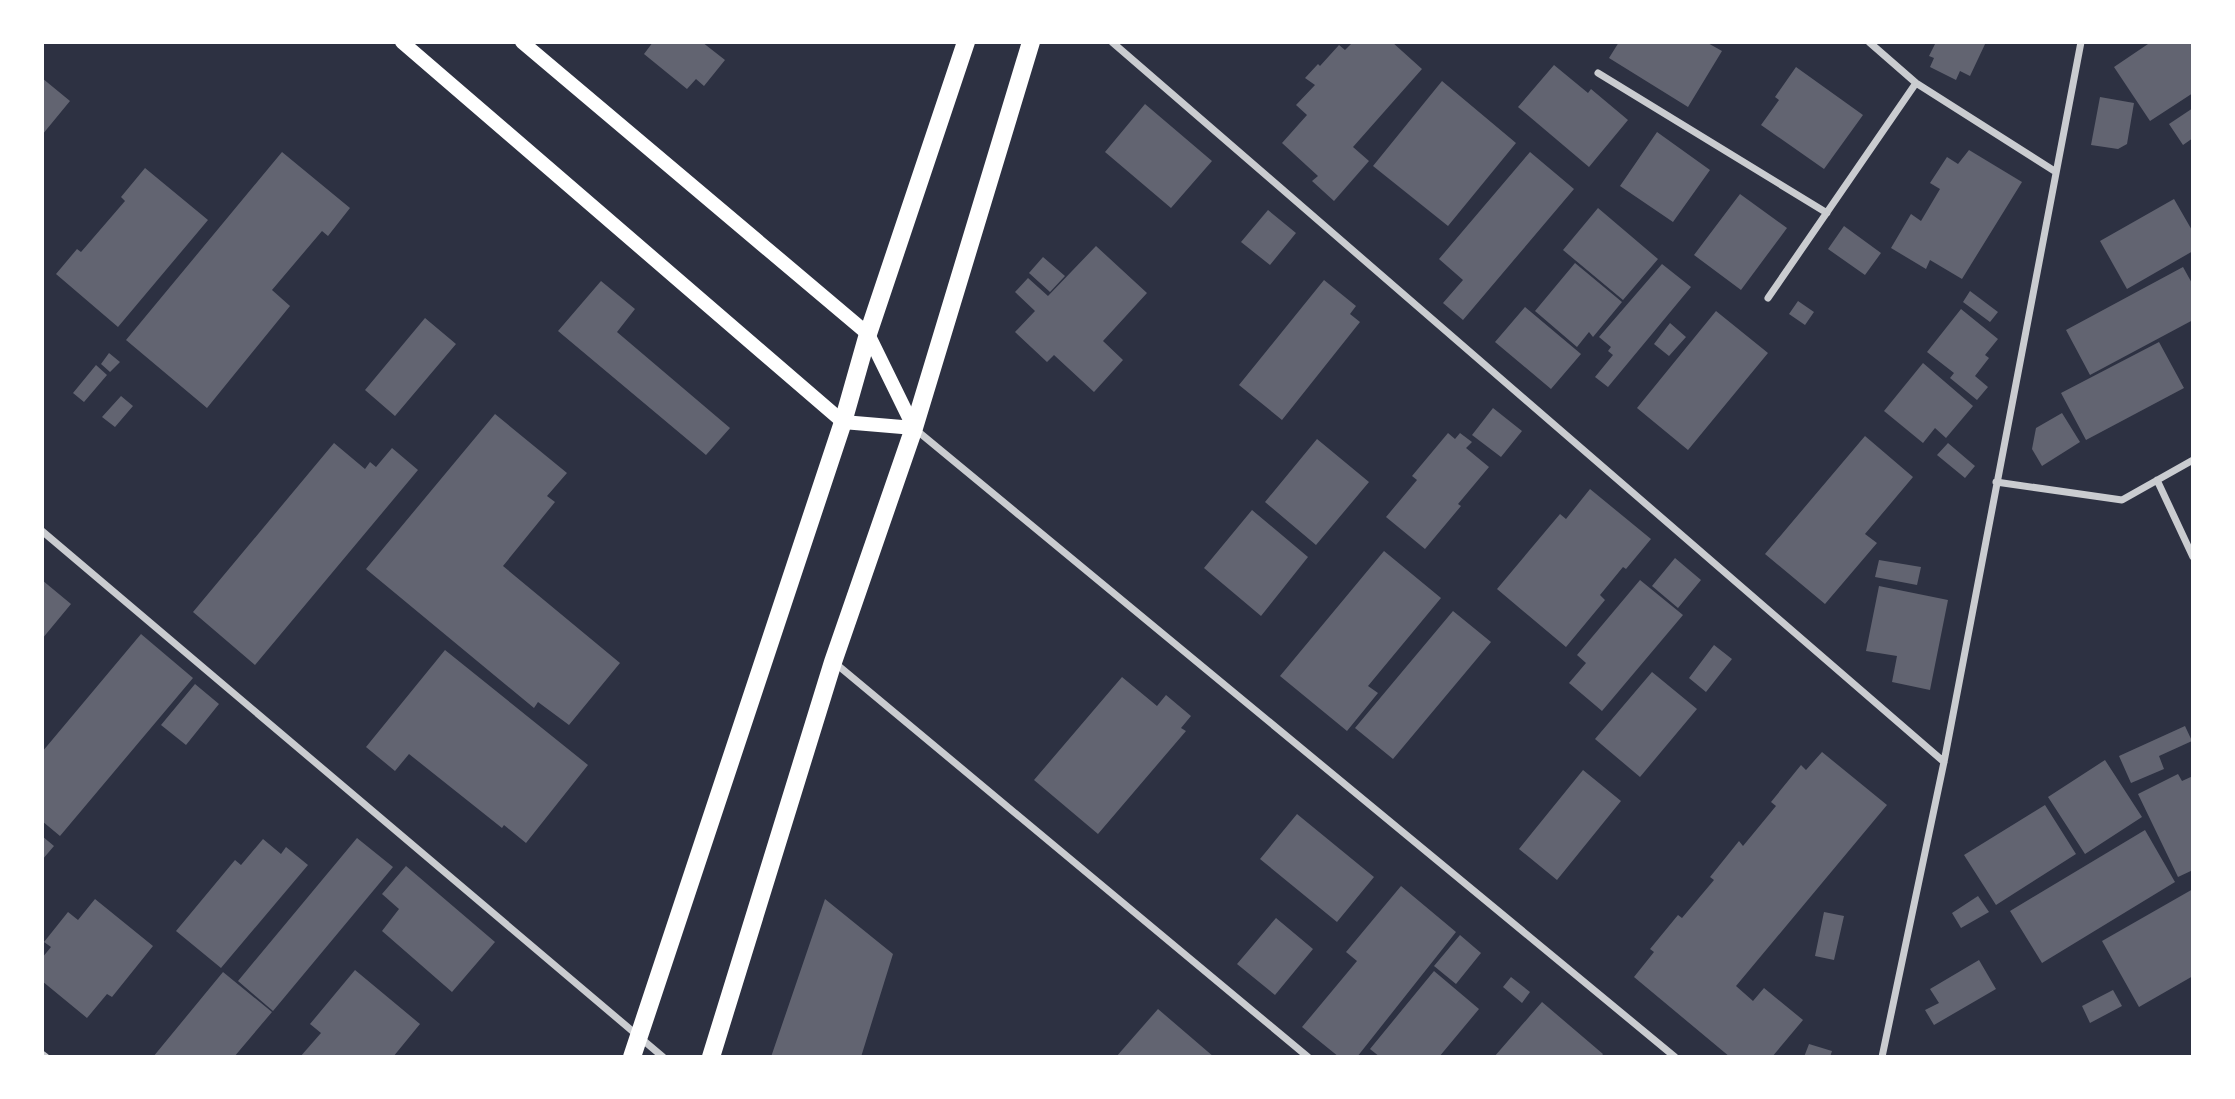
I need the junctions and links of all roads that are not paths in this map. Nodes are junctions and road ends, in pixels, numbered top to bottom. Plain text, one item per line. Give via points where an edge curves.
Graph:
1 (402, 42) edge
2 (522, 42) edge
3 (966, 42) edge
4 (1031, 42) edge
5 (1112, 42) edge
6 (1869, 42) edge
7 (2081, 42) edge
8 (1598, 73) dead end
9 (1916, 83) junction
10 (2056, 172) junction
11 (1826, 213) junction
12 (1768, 298) dead end
13 (868, 334) junction
14 (843, 422) junction
15 (914, 428) junction
16 (2193, 460) edge
17 (2157, 480) junction
18 (1996, 482) junction
19 (42, 531) edge
20 (2193, 557) edge
21 (833, 662) junction
22 (1944, 762) junction
23 (638, 1037) junction
24 (632, 1057) edge
25 (663, 1057) edge
26 (711, 1057) edge
27 (1308, 1057) edge
28 (1675, 1057) edge
29 (1882, 1057) edge

1 - 14 main road
2 - 13 main road
3 - 13 main road
4 - 15 main road
5 - 22 street
6 - 9 street
7 - 10 street
8 - 11 street
9 - 10 street
9 - 11 street
10 - 18 street
11 - 12 street
13 - 14 main road
13 - 15 main road
14 - 15 main road
14 - 23 main road
15 - 21 main road
15 - 28 street
16 - 17 street
17 - 18 street via 2122,500
17 - 20 street
18 - 22 street
19 - 23 street
21 - 26 main road
21 - 27 street
22 - 29 street
23 - 24 main road
23 - 25 street

